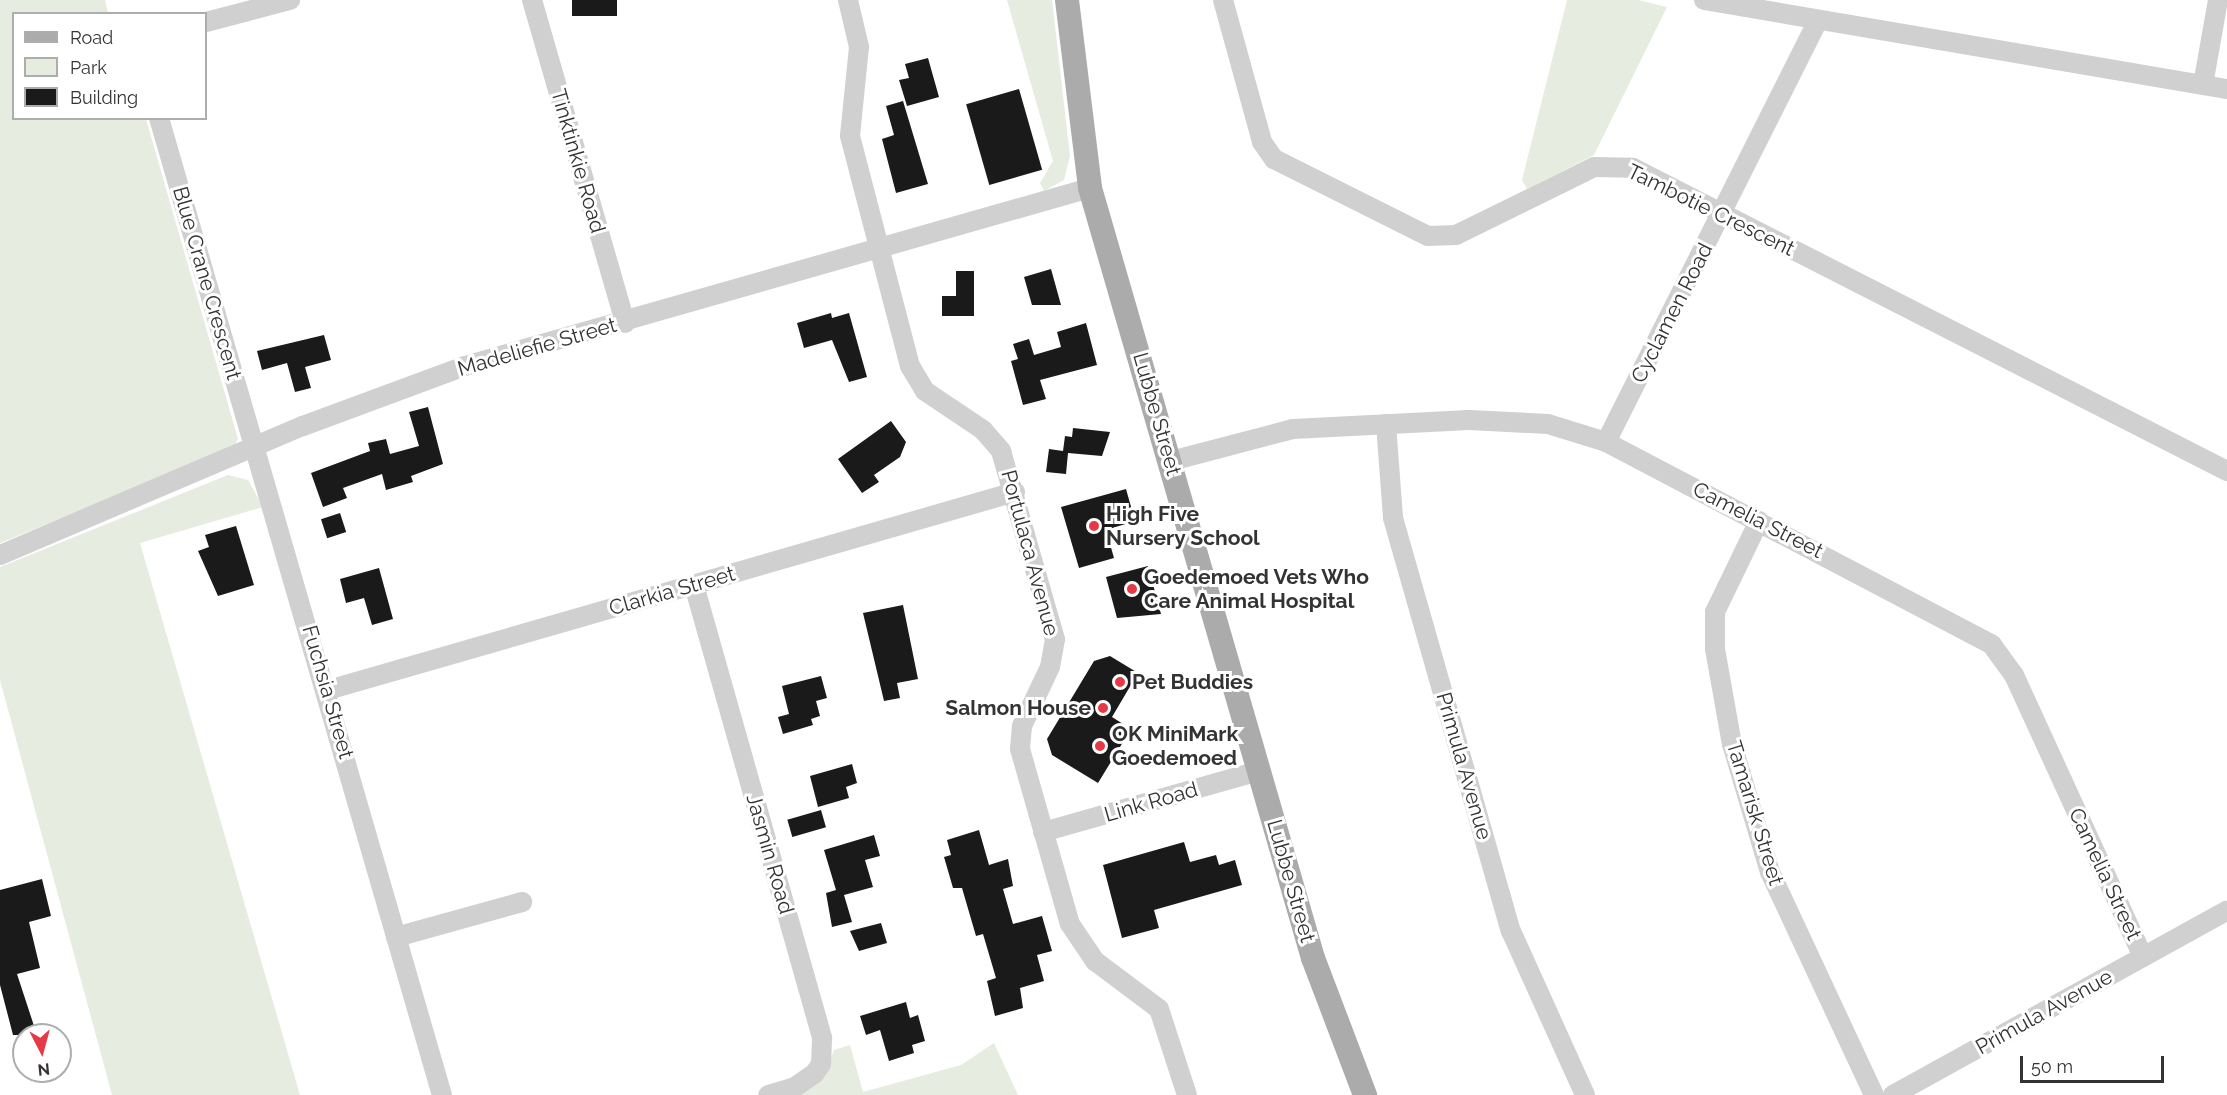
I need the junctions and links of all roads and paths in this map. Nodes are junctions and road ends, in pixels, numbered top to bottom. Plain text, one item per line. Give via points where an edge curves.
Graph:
1 (290, 0) edge
2 (532, 0) edge
3 (848, 0) edge
4 (1067, 0) edge
5 (1223, 0) edge
6 (1704, 0) edge
7 (2218, 0) edge
8 (207, 22) edge
9 (1817, 22) junction
10 (2203, 85) junction
11 (2227, 89) edge
12 (160, 120) edge
13 (1090, 188) junction
14 (1723, 214) junction
15 (881, 250) junction
16 (625, 322) junction
17 (1386, 424) junction
18 (1606, 442) junction
19 (255, 448) junction
20 (1171, 461) junction
21 (2227, 471) edge
22 (1015, 492) junction
23 (1759, 521) junction
24 (0, 555) edge
25 (694, 585) junction
26 (328, 690) junction
27 (1259, 771) junction
28 (1043, 832) junction
29 (522, 902) dead end
30 (2227, 911) edge
31 (396, 937) junction
32 (2143, 957) junction
33 (442, 1095) edge
34 (768, 1095) edge
35 (1187, 1095) edge
36 (1365, 1095) edge
37 (1585, 1095) edge
38 (1874, 1095) edge
39 (1893, 1095) edge

1 - 8 street
2 - 16 street, Tinktinkie Road
3 - 15 street via 859,47 850,136
4 - 13 main road, Lubbe Street
5 - 14 street, Tambotie Crescent via 1262,142 1274,159 1428,236 1456,235 1605,165 1633,168
6 - 9 street
7 - 10 street
9 - 10 street
9 - 14 street, Cyclamen Road
10 - 11 street
12 - 19 street, Blue Crane Crescent
13 - 15 street, Madeliefie Street
13 - 20 main road, Lubbe Street
14 - 18 street, Cyclamen Road
14 - 21 street, Tambotie Crescent
15 - 16 street, Madeliefie Street
15 - 22 street, Portulaca Avenue via 889,294 917,380 994,441
16 - 19 street, Madeliefie Street via 465,366
17 - 18 street, Camelia Street via 1469,420 1548,424
17 - 20 street, Camelia Street via 1293,429
17 - 37 street, Primula Avenue via 1393,518 1511,931
18 - 23 street, Camelia Street
19 - 24 street, Madeliefie Street
19 - 26 street, Fuchsia Street
20 - 27 main road, Lubbe Street
22 - 25 street, Clarkia Street
22 - 28 street, Portulaca Avenue via 1055,639 1050,667 1020,737
23 - 32 street, Camelia Street via 1992,645 2014,675
23 - 38 street, Tamarisk Street via 1715,612 1715,649 1732,744 1770,872
25 - 26 street, Clarkia Street
25 - 34 street, Jasmin Road via 822,1038 821,1064 815,1073 795,1088
26 - 31 street, Fuchsia Street
27 - 28 street, Link Road
27 - 36 main road, Lubbe Street via 1322,987
28 - 35 street, Portulaca Avenue via 1076,937 1095,961 1159,1009
29 - 31 street
30 - 32 street, Primula Avenue
31 - 33 street, Fuchsia Street
32 - 39 street, Primula Avenue

